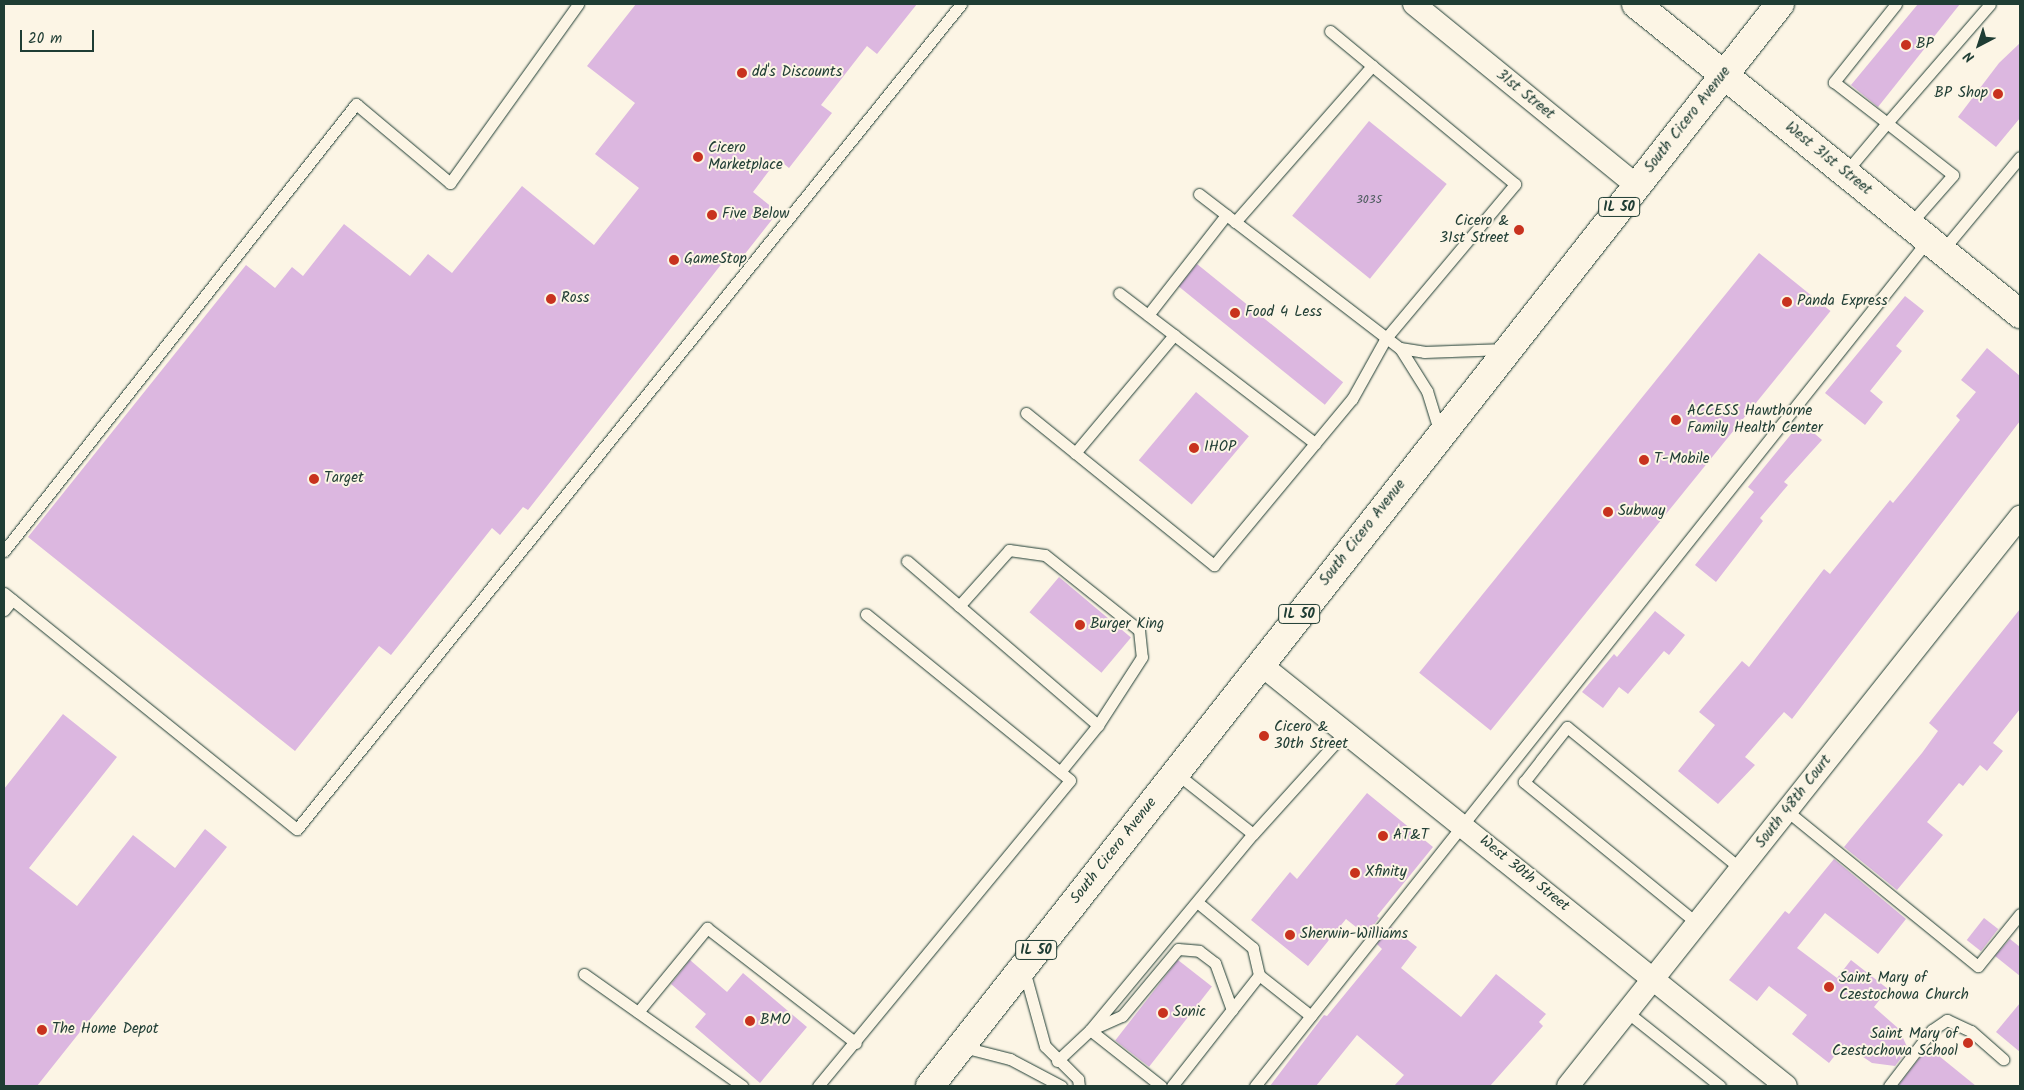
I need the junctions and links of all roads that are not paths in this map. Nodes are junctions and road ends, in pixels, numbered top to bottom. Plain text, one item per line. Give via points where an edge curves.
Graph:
1 (578, 4) edge
2 (961, 4) edge
3 (1414, 4) edge
4 (1636, 4) edge
5 (1780, 4) edge
6 (1896, 4) edge
7 (1990, 4) edge
8 (1330, 31) dead end
9 (1372, 66) junction
10 (1723, 74) junction
11 (1887, 123) junction
12 (2020, 157) edge
13 (1845, 173) junction
14 (1636, 185) junction
15 (1199, 194) dead end
16 (1230, 218) junction
17 (1926, 239) junction
18 (1119, 293) dead end
19 (2020, 314) edge
20 (1148, 315) junction
21 (1174, 334) junction
22 (1386, 338) junction
23 (1400, 348) junction
24 (1508, 349) junction
25 (1026, 413) dead end
26 (1441, 434) junction
27 (1315, 443) junction
28 (1075, 453) junction
29 (2020, 517) edge
30 (4, 551) edge
31 (907, 562) dead end
32 (8, 596) edge
33 (959, 606) junction
34 (4, 610) edge
35 (866, 614) dead end
36 (1260, 664) junction
37 (1098, 725) junction
38 (1346, 731) junction
39 (1524, 748) junction
40 (1541, 760) junction
41 (1060, 772) junction
42 (1175, 773) junction
43 (1788, 811) junction
44 (1463, 824) junction
45 (1253, 834) junction
46 (1742, 869) junction
47 (1198, 902) junction
48 (2020, 914) edge
49 (1698, 924) junction
50 (1023, 966) junction
51 (584, 974) dead end
52 (1260, 976) junction
53 (1654, 980) junction
54 (1232, 1010) junction
55 (638, 1012) junction
56 (1628, 1012) junction
57 (1311, 1016) junction
58 (1090, 1030) junction
59 (856, 1043) junction
60 (961, 1046) junction
61 (2002, 1059) dead end
62 (1057, 1061) junction
63 (742, 1086) edge
64 (818, 1086) edge
65 (930, 1086) edge
66 (1060, 1086) edge
67 (1079, 1086) edge
68 (1161, 1086) edge
69 (1172, 1086) edge
70 (1254, 1086) edge
71 (1568, 1086) edge
72 (1720, 1086) edge
73 (1786, 1086) edge
74 (1889, 1086) edge

1 - 30 lane via 450,183 356,104
2 - 32 lane via 297,829
3 - 14 street, 31st Street
4 - 10 main road, West 31st Street
5 - 10 main road, South Cicero Avenue / IL 50
6 - 11 lane via 1834,82
7 - 11 lane
8 - 9 lane
9 - 16 lane
9 - 22 lane via 1515,184
10 - 13 main road, West 31st Street
10 - 14 main road, South Cicero Avenue / IL 50
11 - 13 lane
11 - 17 lane via 1953,175
12 - 17 lane
13 - 17 main road, West 31st Street
14 - 24 main road, South Cicero Avenue / IL 50
15 - 16 lane
16 - 20 lane
16 - 22 lane
17 - 19 main road, West 31st Street
17 - 39 lane
18 - 20 lane
20 - 21 lane
21 - 27 lane
21 - 28 lane
22 - 23 lane
22 - 27 lane via 1352,399
23 - 24 lane via 1424,352
23 - 26 lane via 1427,391
24 - 26 main road, South Cicero Avenue / IL 50
25 - 28 lane
26 - 36 main road, South Cicero Avenue / IL 50
27 - 28 lane via 1214,565
29 - 43 street, South 48th Court
31 - 33 lane
32 - 34 lane
33 - 37 lane
33 - 37 lane via 1009,550 1045,555 1139,630 1142,657
35 - 41 lane
36 - 38 street, West 30th Street
36 - 42 main road, South Cicero Avenue / IL 50
37 - 41 lane
38 - 44 street, West 30th Street
38 - 45 lane
39 - 40 lane
39 - 44 lane
40 - 46 lane via 1567,727
40 - 49 lane via 1524,782
41 - 59 lane via 1070,780
42 - 45 lane
42 - 50 main road, South Cicero Avenue / IL 50
43 - 46 street, South 48th Court
43 - 48 lane via 1978,966
44 - 53 street, West 30th Street
44 - 57 lane
45 - 47 lane
46 - 49 street, South 48th Court
47 - 52 lane via 1253,948
47 - 58 lane
49 - 53 street, South 48th Court
50 - 60 main road, South Cicero Avenue / IL 50
50 - 62 lane via 1045,1046
51 - 55 lane
52 - 54 lane
52 - 57 lane
53 - 56 street, South 48th Court
53 - 73 street, West 30th Street
54 - 58 lane via 1215,963 1199,950 1178,949 1122,1016
54 - 69 lane
55 - 59 lane via 707,928
55 - 63 lane
56 - 71 street, South 48th Court
56 - 72 lane
57 - 70 lane
58 - 62 lane
58 - 68 lane
59 - 64 lane
60 - 65 main road, South Cicero Avenue / IL 50
60 - 66 lane via 1010,1058
61 - 74 lane via 1971,1030 1947,1020 1932,1030
62 - 67 lane via 1078,1079

